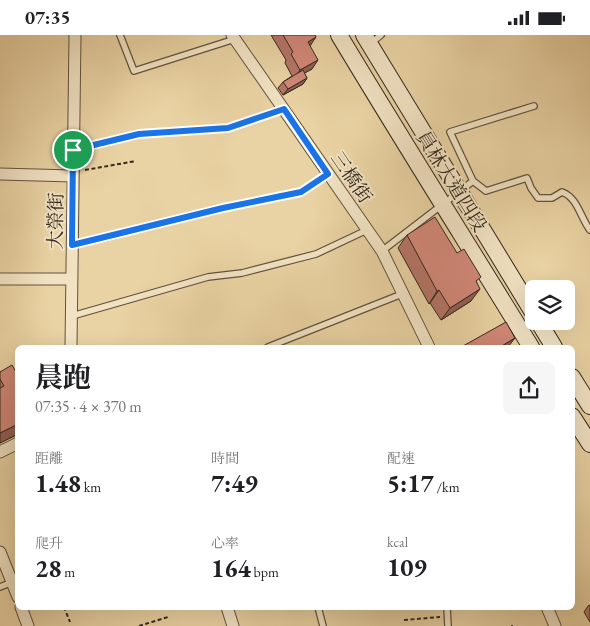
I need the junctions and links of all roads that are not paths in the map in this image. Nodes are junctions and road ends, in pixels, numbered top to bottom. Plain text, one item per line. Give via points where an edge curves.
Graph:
1 (75, 35) edge
2 (120, 35) edge
3 (339, 35) edge
4 (233, 37) edge
5 (372, 38) edge
6 (534, 106) dead end
7 (284, 109) junction
8 (73, 150) junction
9 (0, 174) edge
10 (73, 174) junction
11 (328, 174) junction
12 (473, 181) junction
13 (459, 192) junction
14 (444, 204) junction
15 (590, 229) edge
16 (367, 230) junction
17 (72, 245) junction
18 (382, 251) junction
19 (0, 279) edge
20 (72, 279) junction
21 (402, 294) junction
22 (525, 299) edge
23 (72, 316) junction
24 (544, 330) edge
25 (72, 345) edge
26 (273, 345) edge
27 (428, 345) edge
28 (530, 345) edge
29 (553, 345) edge
30 (575, 382) edge
31 (590, 406) edge
32 (575, 421) edge
33 (15, 444) edge
34 (590, 444) edge
35 (0, 452) edge
36 (0, 552) edge
37 (15, 581) edge
38 (0, 587) edge
39 (22, 610) edge
40 (227, 610) edge
41 (319, 610) edge
42 (447, 610) edge
43 (548, 610) edge
44 (28, 626) edge
45 (233, 626) edge
46 (323, 626) edge
47 (448, 626) edge
48 (555, 626) edge

1 - 8 street, 大榮街
2 - 4 lane via 134,71
3 - 14 main road, 員林大道四段
4 - 7 street, 三橋街
5 - 13 main road, 員林大道四段
6 - 12 lane via 450,132
7 - 8 lane via 228,128 139,134
7 - 11 street, 三橋街
8 - 10 street, 大榮街
9 - 10 street
10 - 17 street, 大榮街
11 - 16 street, 三橋街
11 - 17 lane via 301,192
12 - 13 lane
12 - 15 lane via 486,191 528,178 538,198 552,198 562,192 567,194 574,199
13 - 14 lane
13 - 22 main road, 員林大道四段
14 - 18 lane
14 - 28 main road, 員林大道四段
16 - 18 street, 三橋街
16 - 23 lane via 316,254 242,273 208,277
17 - 20 street, 大榮街
18 - 21 street, 三橋街
19 - 20 street
20 - 23 street, 大榮街
21 - 26 lane
21 - 27 street, 三橋街
23 - 25 street, 大榮街
24 - 29 main road
30 - 31 main road
32 - 34 main road
33 - 35 street
36 - 37 street
37 - 38 lane
39 - 44 street
40 - 45 street
41 - 46 lane
42 - 47 lane
43 - 48 street

